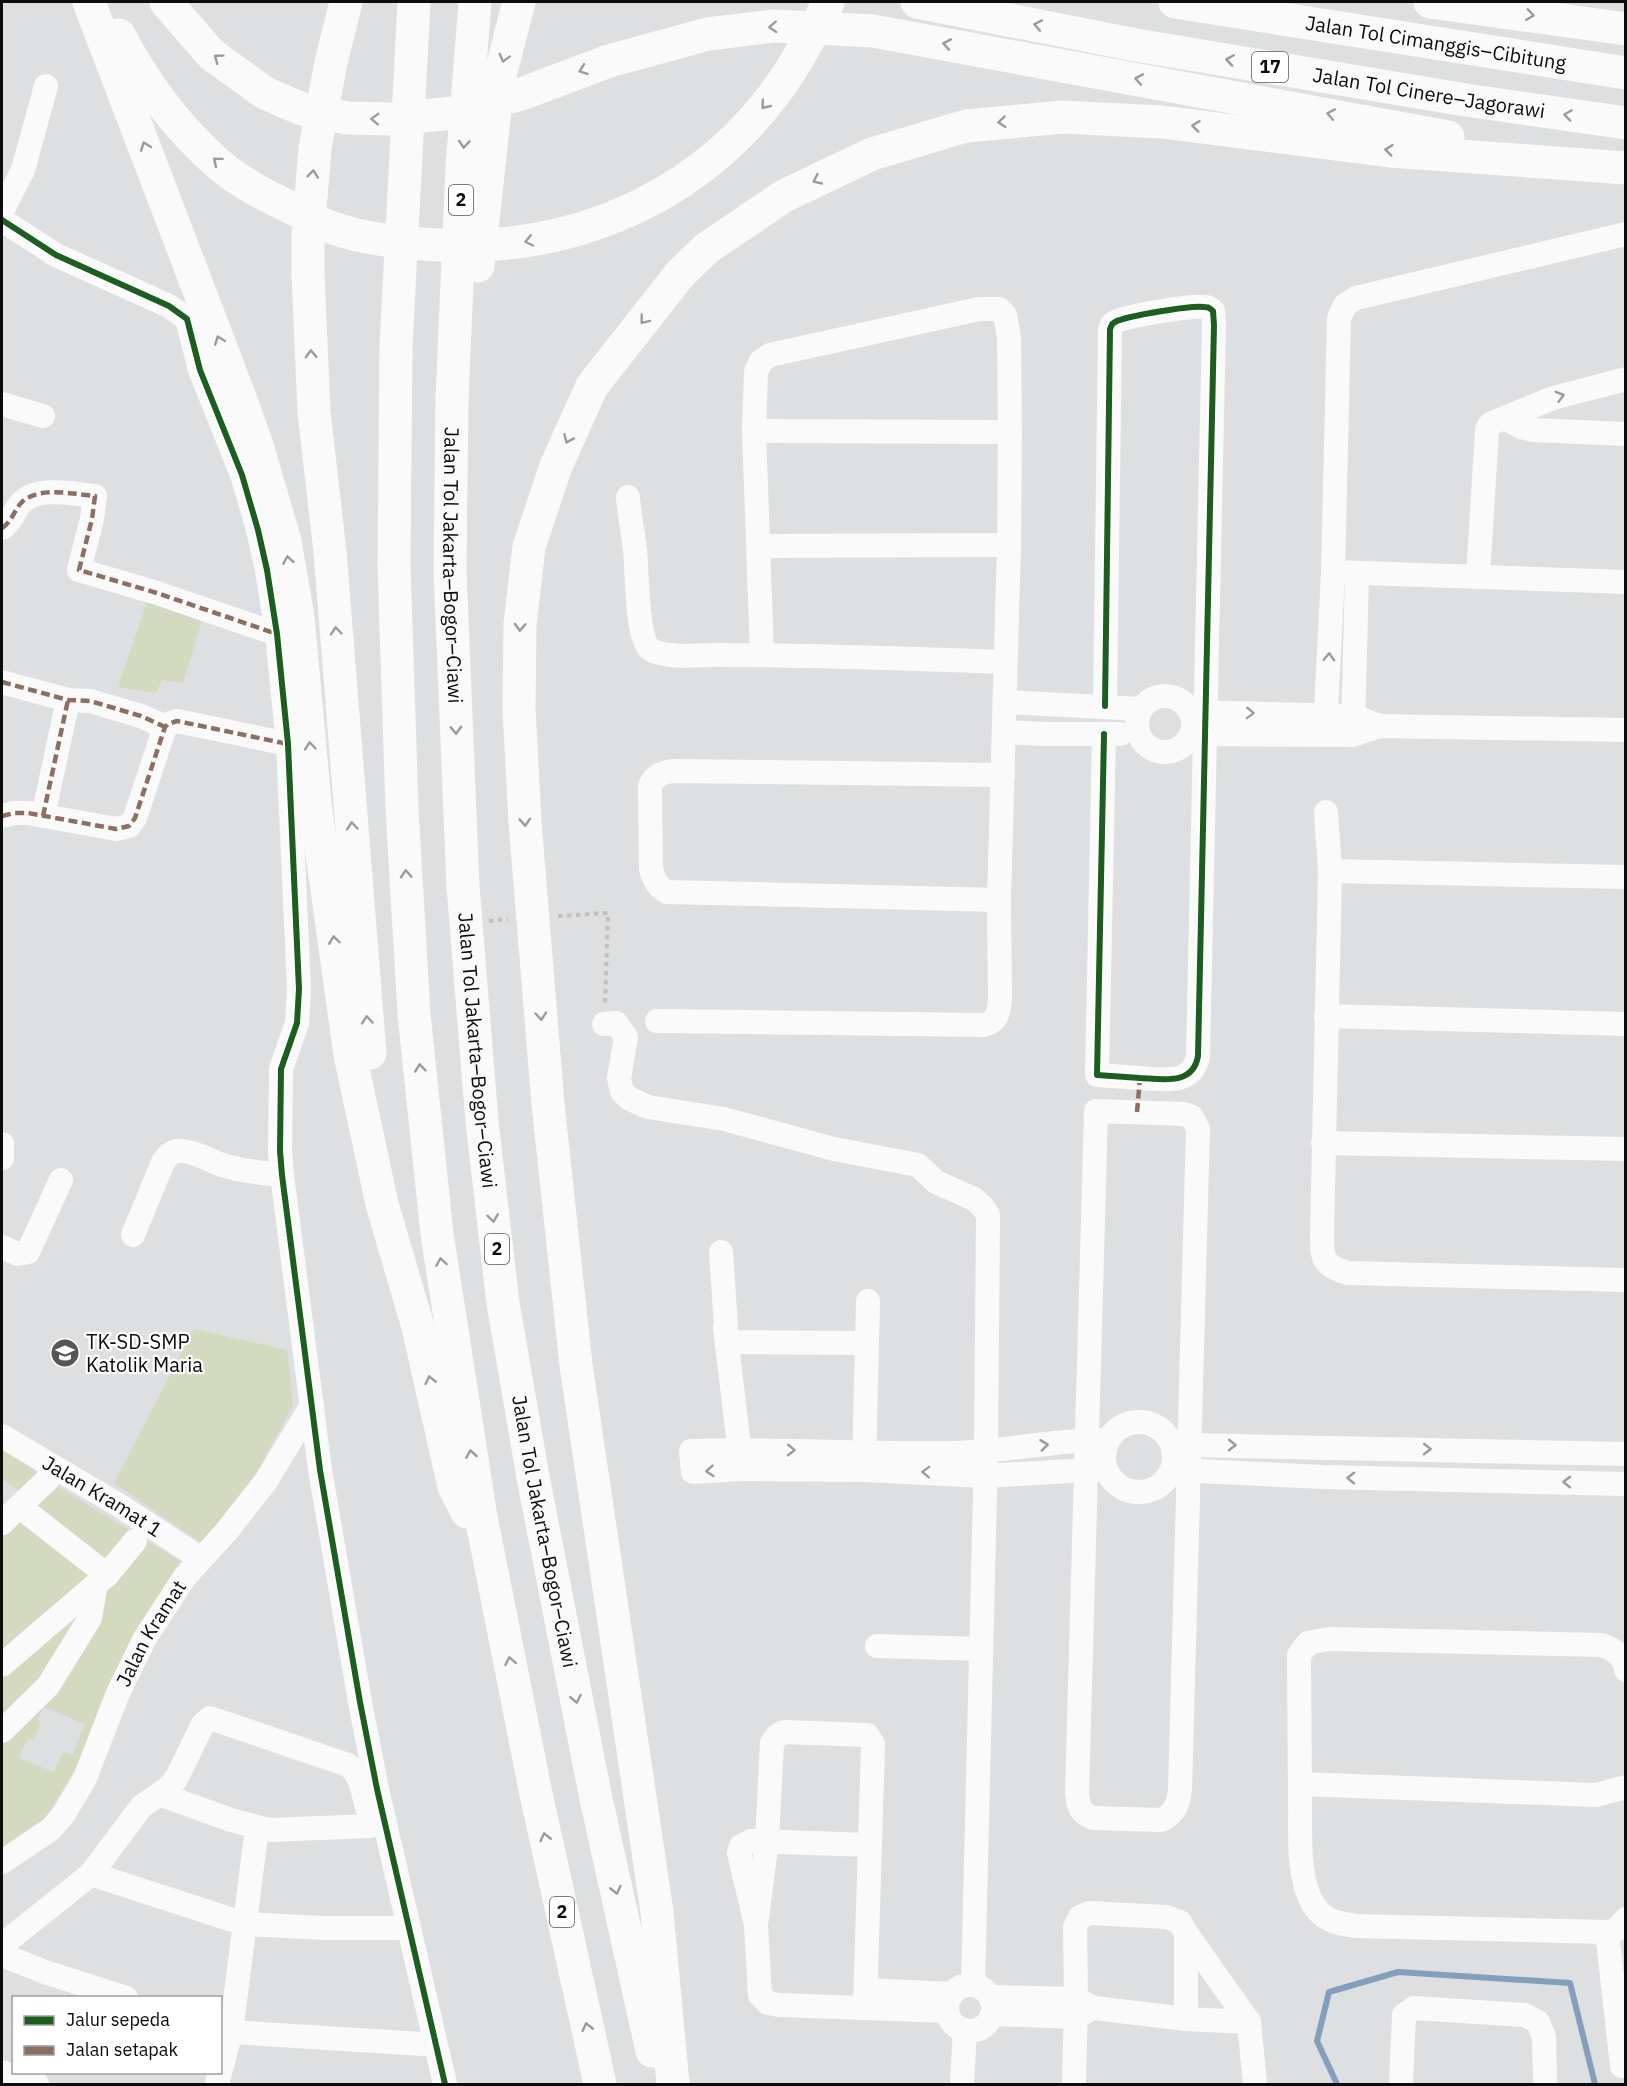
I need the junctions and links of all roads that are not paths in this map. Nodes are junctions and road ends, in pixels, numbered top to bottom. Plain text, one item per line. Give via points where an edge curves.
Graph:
1 (89, 2) edge
2 (102, 2) edge
3 (166, 2) edge
4 (346, 2) edge
5 (414, 2) edge
6 (475, 2) edge
7 (519, 2) edge
8 (828, 2) edge
9 (917, 2) edge
10 (1175, 2) edge
11 (1430, 2) edge
12 (1584, 2) edge
13 (1626, 15) edge
14 (1626, 29) edge
15 (1626, 73) edge
16 (46, 86) dead end
17 (1626, 123) edge
18 (1610, 167) edge
19 (2, 211) edge
20 (2, 220) edge
21 (1626, 234) edge
22 (1626, 379) edge
23 (452, 399) junction
24 (2, 404) edge
25 (43, 416) dead end
26 (1506, 418) junction
27 (754, 431) junction
28 (1010, 432) junction
29 (1626, 434) edge
30 (628, 497) dead end
31 (2, 528) edge
32 (1009, 545) junction
33 (758, 546) junction
34 (1333, 572) junction
35 (1357, 573) junction
36 (1478, 577) junction
37 (1626, 582) edge
38 (277, 634) junction
39 (762, 656) junction
40 (1005, 662) junction
41 (2, 682) edge
42 (68, 700) junction
43 (1005, 702) junction
44 (1105, 706) junction
45 (1140, 709) junction
46 (1199, 723) junction
47 (1353, 725) junction
48 (1325, 726) junction
49 (165, 728) junction
50 (1626, 730) edge
51 (1004, 732) junction
52 (1104, 734) junction
53 (1138, 734) junction
54 (288, 744) junction
55 (1003, 775) junction
56 (1326, 812) dead end
57 (2, 816) edge
58 (43, 816) junction
59 (1330, 871) junction
60 (1626, 877) edge
61 (999, 900) junction
62 (1326, 1016) junction
63 (657, 1021) dead end
64 (604, 1024) road end
65 (1626, 1024) edge
66 (1323, 1143) junction
67 (2, 1144) edge
68 (1626, 1149) edge
69 (2, 1158) edge
70 (282, 1175) junction
71 (60, 1180) dead end
72 (382, 1204) junction
73 (133, 1235) dead end
74 (2, 1247) edge
75 (717, 1252) dead end
76 (1626, 1280) edge
77 (868, 1301) dead end
78 (727, 1342) junction
79 (867, 1343) junction
80 (312, 1406) junction
81 (11, 1438) edge
82 (1097, 1440) junction
83 (1182, 1445) junction
84 (986, 1452) junction
85 (1626, 1454) edge
86 (864, 1461) junction
87 (1096, 1468) junction
88 (1182, 1471) junction
89 (985, 1476) junction
90 (47, 1480) dead end
91 (1626, 1484) edge
92 (20, 1507) junction
93 (2, 1523) edge
94 (135, 1541) dead end
95 (488, 1554) junction
96 (201, 1559) junction
97 (102, 1579) junction
98 (876, 1646) dead end
99 (981, 1649) junction
100 (2, 1665) edge
101 (1626, 1670) edge
102 (2, 1731) edge
103 (1626, 1767) edge
104 (1300, 1784) junction
105 (1625, 1787) edge
106 (159, 1794) junction
107 (1596, 1795) junction
108 (1626, 1799) edge
109 (1626, 1805) edge
110 (371, 1826) junction
111 (258, 1828) junction
112 (767, 1840) junction
113 (870, 1845) junction
114 (5, 1852) edge
115 (91, 1874) junction
116 (245, 1924) junction
117 (1616, 1926) edge
118 (396, 1928) junction
119 (1186, 1934) junction
120 (2, 1945) edge
121 (2, 1955) edge
122 (120, 1996) edge
123 (865, 1999) junction
124 (971, 2000) junction
125 (1082, 2008) junction
126 (1186, 2019) junction
127 (1248, 2022) junction
128 (226, 2030) edge
129 (964, 2030) junction
130 (423, 2044) junction
131 (222, 2058) edge
132 (1622, 2066) dead end
133 (2, 2072) edge
134 (37, 2085) edge
135 (433, 2085) edge
136 (445, 2085) edge
137 (600, 2085) edge
138 (660, 2085) edge
139 (673, 2085) edge
140 (962, 2085) edge
141 (1074, 2085) edge
142 (1255, 2085) edge
143 (1401, 2085) edge
144 (1545, 2085) edge

72 -> 1 highway via 350,1055 315,803 298,617 287,552 256,442
8 -> 2 highway via 789,76 744,132 696,173 643,204 586,228 520,243 456,247 398,242 333,228 264,195 216,162 168,112 128,52
18 -> 3 highway via 873,31 774,26 708,34 609,61 524,93 453,113 393,119 347,118 302,109 265,93 212,54
72 -> 4 highway via 330,552 314,412 308,274 315,148
95 -> 5 highway, 2 via 437,1234 414,1014 402,808 394,564 396,346
6 -> 23 highway, Jalan Tol Jakarta–Bogor–Ciawi / 2 via 462,167
7 -> 23 highway via 498,83 472,327
17 -> 9 highway, Jalan Tol Cinere–Jagorawi / 17 via 1136,45
10 - 15 highway, Jalan Tol Cimanggis–Cibitung
11 -> 14 highway
12 - 13 highway
16 - 19 street via 23,170
18 -> 139 highway via 1390,151 1162,122 1064,117 966,126 872,154 784,196 707,248 680,274 592,386 556,466 529,547 520,624 519,709 547,1093 576,1365 657,1912
20 - 38 street via 56,255 170,306 187,319 200,370 242,475 258,530
21 - 34 street via 1356,298 1345,305 1339,318
26 -> 22 street via 1553,398
23 -> 138 highway, Jalan Tol Jakarta–Bogor–Ciawi / 2 via 450,571 463,886 482,1122 503,1303 595,1794
24 - 25 street
26 - 29 street via 1533,430
26 - 36 street via 1490,424 1487,430
27 - 28 street
27 - 28 street via 756,372 761,361 770,355 990,308 999,309 1008,324
27 - 33 street
28 - 32 street
30 - 39 street via 640,620 651,651 677,656
31 - 38 street via 21,503 32,496 95,496 79,570
32 - 33 street
32 - 40 street
33 - 39 street
34 - 35 street
48 -> 34 street
35 - 36 street
35 - 47 street
36 - 37 street
38 - 54 street
39 - 40 street
40 - 43 street
41 - 42 street
42 - 49 street via 90,701 141,716
42 - 58 street
43 - 44 street
43 - 51 street
44 - 45 street
44 - 46 street via 1110,329 1115,321 1202,306 1212,310 1214,325
45 - 46 street via 1152,698 1167,695 1182,700
45 - 53 street via 1136,721
46 - 48 street
46 - 52 street via 1198,1056 1191,1072 1173,1080 1097,1075
46 - 53 street via 1185,746 1172,752 1158,752
47 - 48 street
47 - 50 street
49 - 54 street via 177,721
49 - 58 street via 129,826 116,829
51 - 52 street
51 - 55 street
52 - 53 street
54 - 70 street via 299,1009 281,1069
55 - 61 street
55 - 61 street via 672,771 653,778 650,786 651,869 653,879 667,892
56 - 59 street
57 - 58 street via 20,812
59 - 60 street
59 - 62 street
61 - 63 street via 1000,1009 990,1024
62 - 65 street
62 - 66 street
64 - 84 street via 616,1023 626,1037 619,1078 622,1092 630,1099 648,1107 724,1119 852,1154 918,1165 936,1182 982,1206 988,1215
66 - 68 street
66 - 76 street via 1322,1250 1325,1262 1332,1268 1347,1273
67 - 69 street
70 - 73 street via 235,1169 174,1151 163,1162
70 - 80 street
71 - 74 street via 28,1252 18,1254
95 -> 72 highway via 454,1487 418,1327
75 - 78 street
77 - 79 street
78 - 79 street
78 - 86 street via 740,1459
79 - 86 street
80 - 96 street, Jalan Kramat via 266,1481
80 - 136 street via 360,1702
81 - 96 street, Jalan Kramat 1
82 - 83 street via 1130,1422 1144,1421 1158,1426
82 - 83 street via 1089,1404 1096,1111 1170,1112 1192,1117 1198,1129
84 -> 82 street
82 - 87 street via 1104,1454
83 -> 85 street
83 - 88 street
84 - 86 street
84 - 89 street
89 -> 86 street
87 - 88 street via 1118,1486 1139,1493 1160,1487
87 - 88 street via 1078,1805 1083,1814 1093,1818 1161,1821 1174,1811 1180,1790
87 - 89 street
91 -> 88 street
89 - 99 street
90 - 92 street
92 - 93 street
92 - 97 street
94 - 97 street
137 -> 95 highway, 2
96 - 114 street, Jalan Kramat via 176,1589 145,1638 118,1693 85,1778 64,1814 51,1829
97 - 100 street
97 - 102 street via 90,1618 48,1686
98 - 99 street
99 - 124 street
101 - 104 street via 1617,1652 1601,1645 1329,1639 1308,1643 1299,1655
103 - 105 street
104 - 107 street
104 - 117 street via 1303,1874 1313,1904 1332,1922 1357,1926
105 - 107 street
105 - 108 street
106 - 110 street via 176,1779 203,1724 210,1718 348,1765 358,1777
106 - 111 street
106 - 115 street via 133,1816
107 - 109 street
110 - 111 street via 291,1831
110 - 118 street
111 - 116 street
112 - 113 street
112 - 113 street via 772,1743 777,1736 784,1732 861,1733 871,1738 873,1744
112 - 123 street via 745,1842 739,1849 756,1925 760,1995 779,2006
113 - 123 street
115 - 116 street
115 - 120 street
116 - 118 street
116 - 128 street
117 - 132 street
118 - 130 street
119 - 125 street via 1180,1922 1166,1917 1090,1913 1080,1917 1075,1927
119 - 126 street
119 - 127 street
121 - 122 street
123 - 124 street
124 - 125 street
124 - 129 street via 953,2023
124 - 129 street via 988,2022 982,2028
125 - 126 street
125 - 141 street
126 - 127 street
127 - 142 street
128 - 130 street
128 - 131 street
129 - 140 street
130 - 135 street
133 - 134 street
143 - 144 street via 1404,2015 1414,2008 1525,2015 1538,2022 1544,2037

